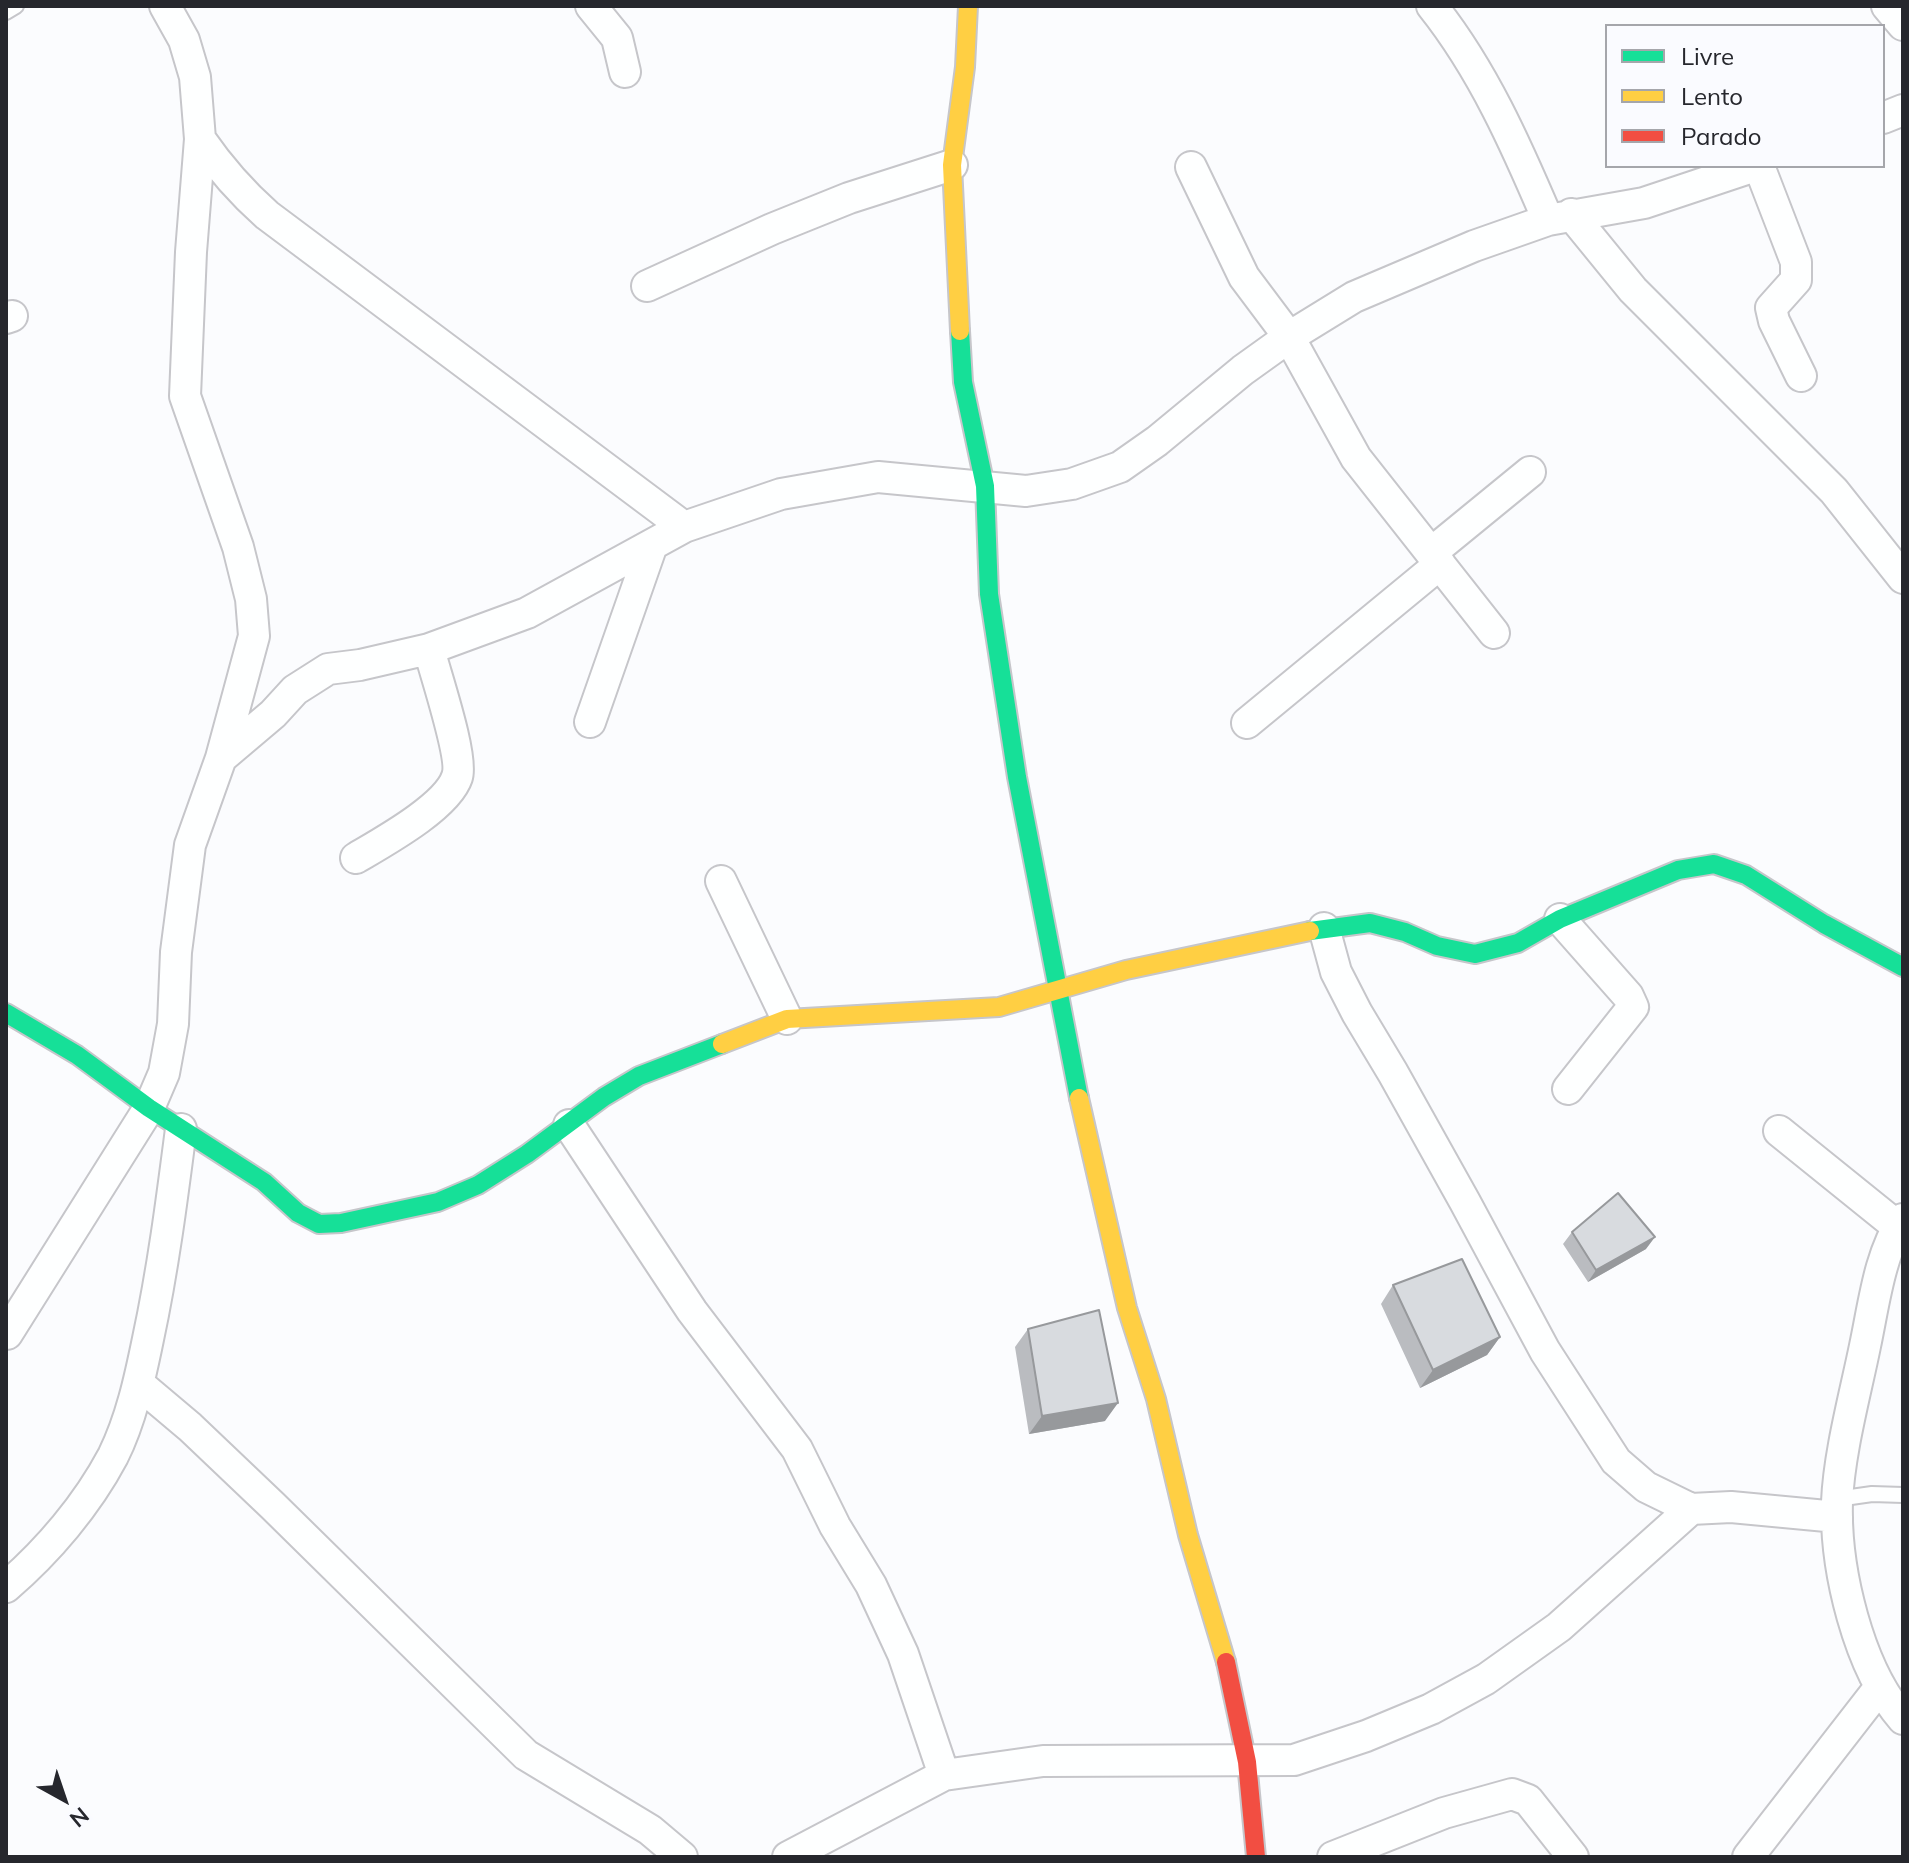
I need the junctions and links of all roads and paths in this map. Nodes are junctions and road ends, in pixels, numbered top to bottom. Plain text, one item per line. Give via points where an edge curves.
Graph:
1 (16, 6) edge
2 (165, 6) edge
3 (591, 6) edge
4 (968, 6) edge
5 (1432, 6) edge
6 (1887, 6) edge
7 (6, 12) edge
8 (1903, 25) edge
9 (625, 72) dead end
10 (200, 139) junction
11 (952, 165) junction
12 (1191, 167) dead end
13 (1751, 168) edge
14 (1758, 168) edge
15 (1560, 217) junction
16 (647, 286) dead end
17 (1289, 337) junction
18 (1801, 376) dead end
19 (1530, 472) dead end
20 (985, 486) junction
21 (684, 527) junction
22 (652, 545) junction
23 (1892, 546) edge
24 (1436, 559) junction
25 (1903, 578) edge
26 (1494, 633) dead end
27 (429, 649) junction
28 (590, 722) dead end
29 (1247, 723) dead end
30 (221, 758) junction
31 (356, 858) dead end
32 (721, 881) dead end
33 (1560, 919) junction
34 (1324, 928) junction
35 (1903, 967) edge
36 (1060, 991) junction
37 (6, 1013) edge
38 (787, 1019) junction
39 (1568, 1089) dead end
40 (149, 1108) junction
41 (569, 1125) junction
42 (181, 1129) junction
43 (1779, 1131) dead end
44 (1900, 1223) edge
45 (7, 1334) edge
46 (139, 1384) junction
47 (1903, 1495) edge
48 (1837, 1508) junction
49 (1691, 1509) junction
50 (6, 1587) edge
51 (1880, 1687) junction
52 (1903, 1719) edge
53 (1247, 1762) junction
54 (944, 1775) junction
55 (682, 1857) edge
56 (788, 1857) edge
57 (1256, 1857) edge
58 (1333, 1857) edge
59 (1573, 1857) edge
60 (1748, 1857) edge

1 - 7 lane
2 - 10 street via 184,40 195,77
3 - 9 street via 617,38
4 - 11 street
5 - 15 street via 1457,37
6 - 8 street
10 - 21 street via 224,173 267,215
10 - 30 street via 185,396 238,547 254,636
11 - 16 street via 849,198
11 - 20 street via 963,382
12 - 17 street via 1244,277
13 - 15 street via 1644,203
14 - 18 street via 1796,262 1796,280 1771,308
15 - 17 street via 1474,246 1354,297
15 - 23 street
17 - 20 street via 1120,467 1057,487 1026,491
17 - 24 street via 1356,458
19 - 24 street
20 - 21 street via 878,477 781,494
20 - 36 street via 989,594 1017,777
21 - 22 street
22 - 27 street via 527,613
22 - 28 street
23 - 25 street
24 - 26 street
24 - 29 street
27 - 30 street via 328,669 295,690
27 - 31 street via 454,742 457,776 407,828
30 - 40 street via 190,845 173,1024 164,1073
32 - 38 street
33 - 34 street via 1518,943 1475,954 1370,923
33 - 35 street via 1678,870 1714,864 1746,875
33 - 39 street via 1633,1007
34 - 36 street via 1126,970
34 - 49 street via 1336,972 1357,1013 1545,1351 1616,1461 1646,1487
36 - 38 street via 999,1007
36 - 53 street via 1127,1308 1228,1668
37 - 40 street via 77,1055
38 - 41 street via 639,1076
40 - 42 street
40 - 45 street
41 - 42 street via 478,1185 438,1202 319,1224
41 - 54 street via 692,1311 797,1449 903,1654
42 - 46 street via 169,1230
43 - 44 street
44 - 48 street via 1881,1272
46 - 50 street via 114,1453 87,1501
46 - 55 street via 262,1496 526,1755 650,1830
47 - 48 lane via 1872,1494
48 - 49 street
48 - 51 street via 1846,1593
49 - 53 street via 1559,1627 1486,1679 1366,1736 1294,1760
51 - 52 street
51 - 60 street
53 - 54 street via 1043,1761
53 - 57 street
54 - 56 street
58 - 59 street via 1444,1813 1512,1794 1528,1800

